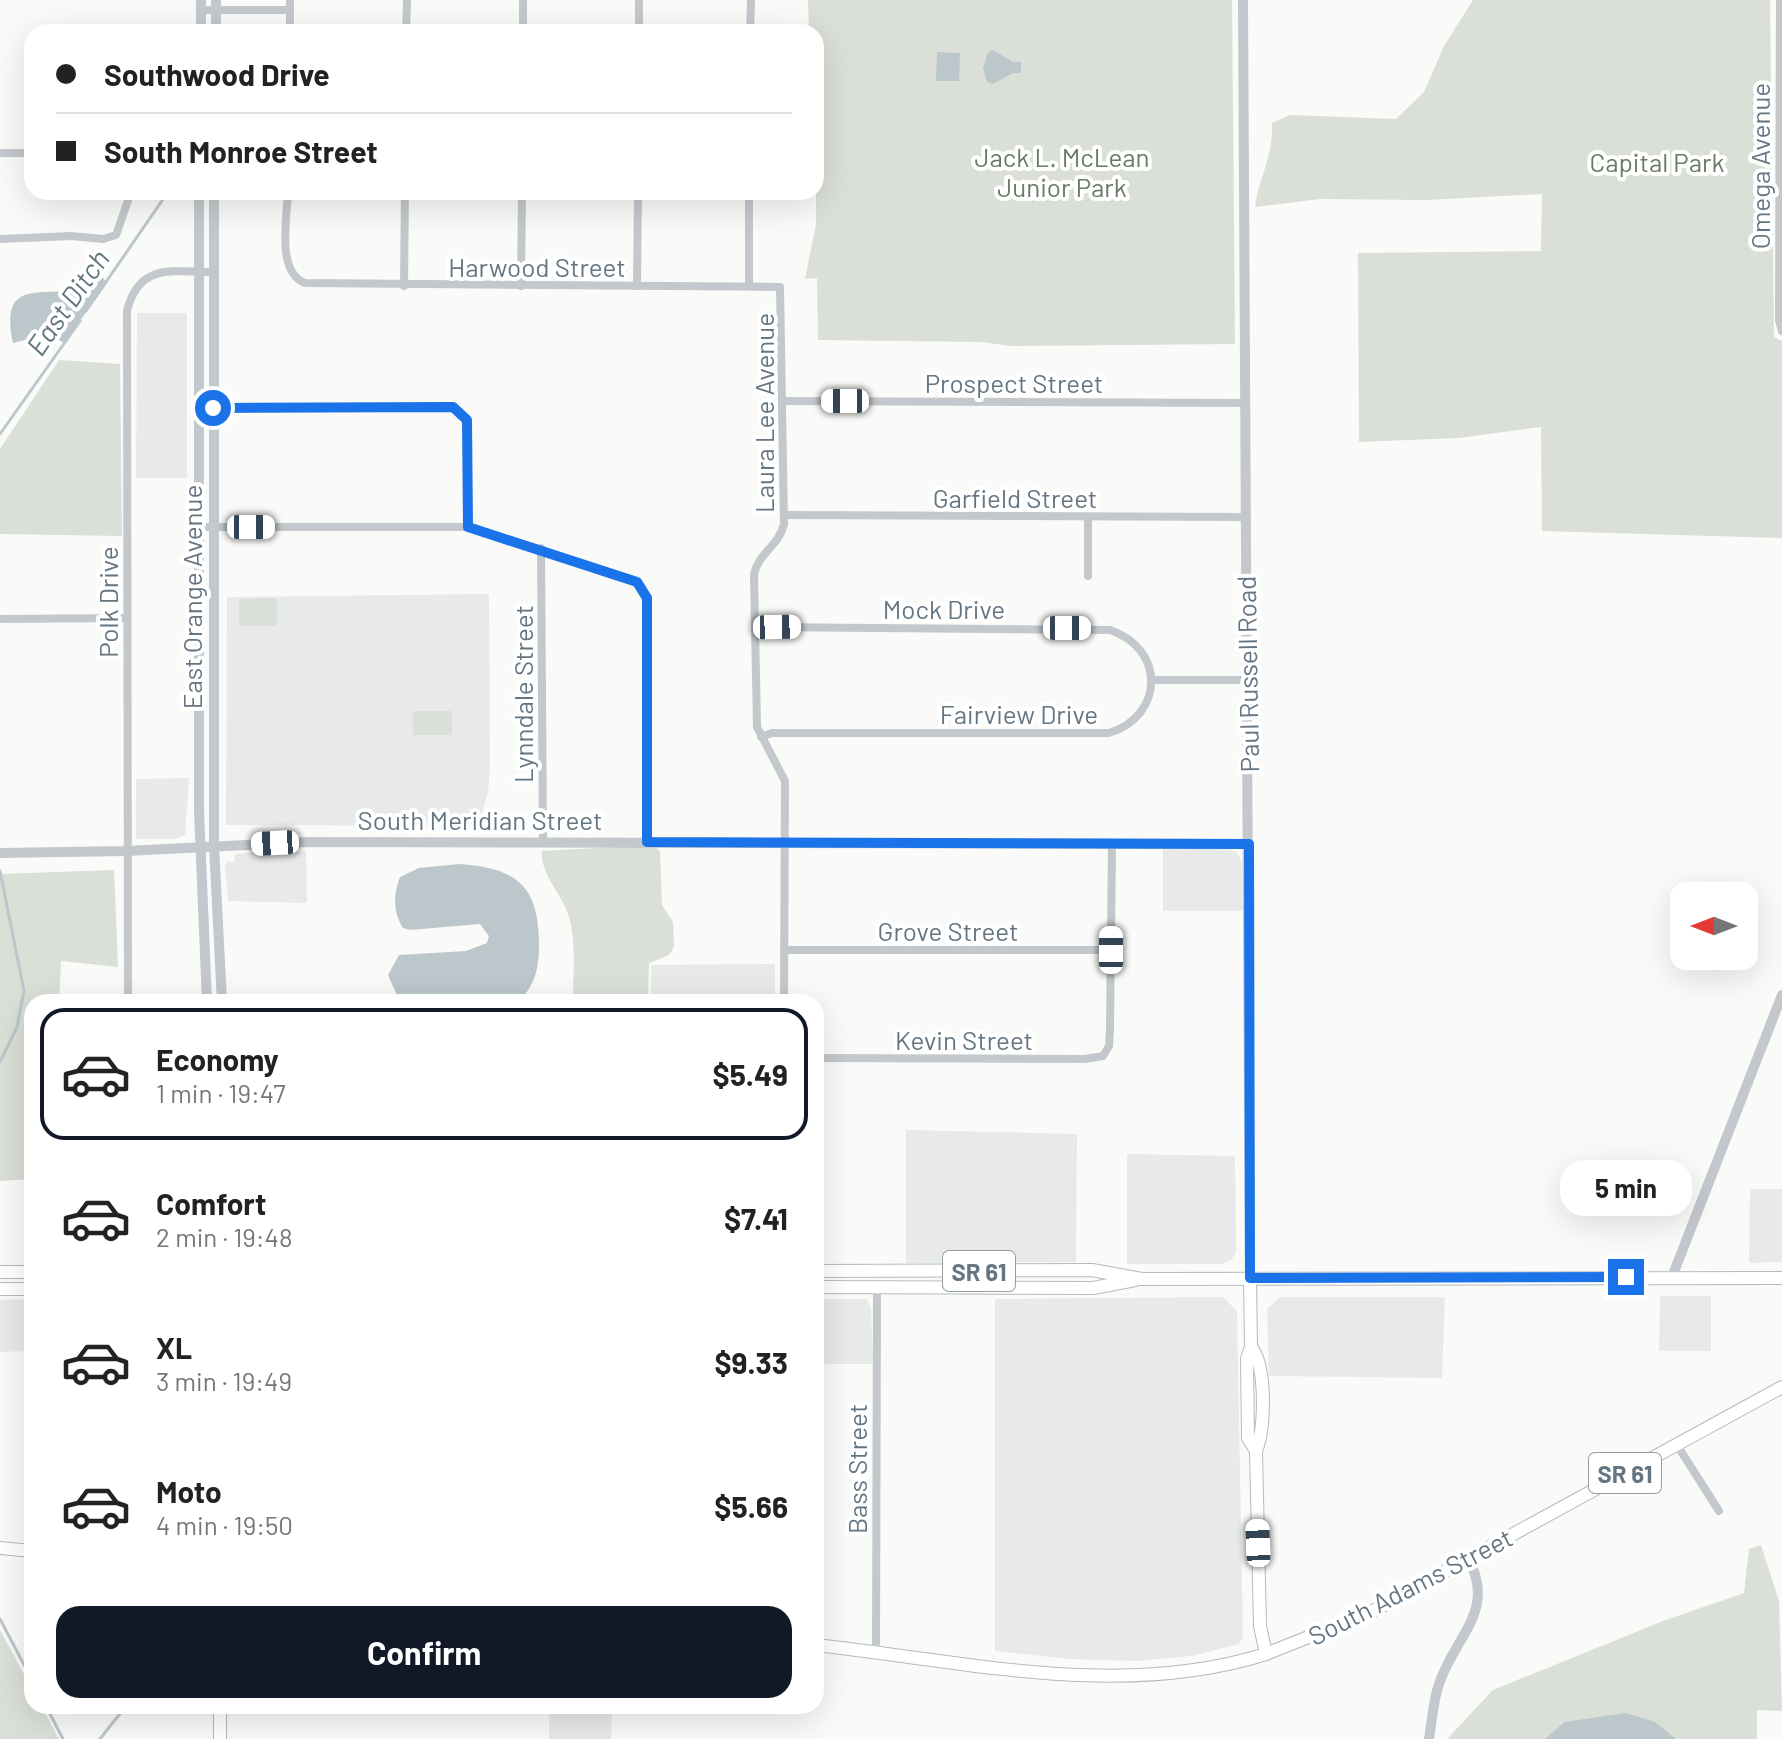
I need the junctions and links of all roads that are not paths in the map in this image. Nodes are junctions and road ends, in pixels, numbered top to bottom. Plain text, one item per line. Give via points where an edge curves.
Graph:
1 (290, 0) edge
2 (407, 0) edge
3 (523, 0) edge
4 (639, 0) edge
5 (751, 0) edge
6 (1243, 0) edge
7 (1780, 0) edge
8 (201, 5) edge
9 (216, 5) edge
10 (290, 10) junction
11 (290, 24) edge
12 (406, 24) edge
13 (523, 24) edge
14 (639, 24) edge
15 (750, 24) edge
16 (1781, 120) edge
17 (0, 153) edge
18 (24, 153) edge
19 (128, 200) edge
20 (199, 200) edge
21 (214, 200) edge
22 (288, 200) edge
23 (405, 200) edge
24 (522, 200) edge
25 (638, 200) edge
26 (749, 200) edge
27 (0, 239) edge
28 (1780, 254) edge
29 (199, 272) junction
30 (214, 272) junction
31 (749, 285) junction
32 (404, 286) junction
33 (521, 286) junction
34 (637, 286) junction
35 (780, 287) joint
36 (1782, 331) edge
37 (783, 401) junction
38 (1245, 403) junction
39 (213, 408) junction
40 (784, 515) junction
41 (1088, 517) junction
42 (1245, 517) junction
43 (198, 527) junction
44 (213, 527) junction
45 (468, 527) junction
46 (541, 548) junction
47 (1088, 576) dead end
48 (127, 618) junction
49 (0, 619) edge
50 (755, 627) junction
51 (1153, 680) junction
52 (1249, 680) junction
53 (761, 737) junction
54 (543, 840) junction
55 (787, 841) junction
56 (647, 842) junction
57 (1112, 843) junction
58 (1249, 844) junction
59 (214, 846) junction
60 (199, 847) junction
61 (127, 851) junction
62 (4, 853) edge
63 (785, 950) junction
64 (1111, 950) junction
65 (128, 994) edge
66 (207, 994) edge
67 (222, 994) edge
68 (784, 994) edge
69 (1782, 995) edge
70 (824, 1058) edge
71 (1066, 1270) junction
72 (824, 1271) edge
73 (951, 1271) junction
74 (0, 1272) edge
75 (24, 1272) edge
76 (1672, 1277) junction
77 (1250, 1278) junction
78 (1782, 1278) edge
79 (1142, 1279) junction
80 (824, 1287) edge
81 (877, 1287) junction
82 (951, 1287) junction
83 (1049, 1288) junction
84 (0, 1289) edge
85 (24, 1289) edge
86 (1782, 1387) edge
87 (1677, 1445) junction
88 (1719, 1511) dead end
89 (0, 1548) edge
90 (24, 1550) edge
91 (1468, 1558) junction
92 (824, 1646) edge
93 (876, 1652) junction
94 (1266, 1654) junction
95 (220, 1714) edge
96 (220, 1739) edge
97 (1429, 1739) edge

1 - 10 street
2 - 12 street
3 - 13 street
4 - 14 street
5 - 15 street
6 - 38 street, Paul Russell Road
7 - 16 street, Omega Avenue
8 - 9 street
9 - 10 street
10 - 11 street
16 - 28 street, Omega Avenue
17 - 18 street
19 - 27 street via 116,235 103,239
20 - 29 street, East Orange Avenue
21 - 30 street, East Orange Avenue
22 - 32 street, Harwood Street via 287,256 295,277 318,285
23 - 32 street
24 - 33 street
25 - 34 street
26 - 31 street
28 - 36 street, Omega Avenue
29 - 30 street, Polk Drive
29 - 43 street, East Orange Avenue
29 - 48 street, Polk Drive via 150,275 136,287 127,311
30 - 39 street, East Orange Avenue
31 - 34 street, Harwood Street
31 - 35 street, Harwood Street
32 - 33 street, Harwood Street
33 - 34 street, Harwood Street
35 - 37 street, Laura Lee Avenue
37 - 38 street, Prospect Street
37 - 40 street, Laura Lee Avenue
38 - 42 street, Paul Russell Road
39 - 44 street, East Orange Avenue
39 - 45 street via 461,411 469,434
40 - 41 street, Garfield Street
40 - 50 street, Laura Lee Avenue via 779,539 756,565
41 - 42 street, Garfield Street
41 - 47 street
42 - 52 street, Paul Russell Road
43 - 44 street
43 - 60 street, East Orange Avenue
44 - 45 street
44 - 59 street, East Orange Avenue
45 - 46 street
46 - 54 street, Lynndale Street
46 - 56 street via 627,576 641,585 647,598
48 - 49 street
48 - 61 street, Polk Drive
50 - 51 street, Mock Drive via 1110,630 1138,645
50 - 53 street, Laura Lee Avenue via 755,712
51 - 52 street
51 - 53 street, Fairview Drive via 1137,714 1121,730 1109,733
52 - 58 street, Paul Russell Road
53 - 55 street, Laura Lee Avenue via 785,781
54 - 56 street, South Meridian Street
54 - 59 street, South Meridian Street
55 - 56 street, South Meridian Street
55 - 57 street, South Meridian Street
55 - 63 street, Laura Lee Avenue
57 - 58 street, South Meridian Street
57 - 64 street
58 - 77 street, Paul Russell Road
59 - 60 street, South Meridian Street
59 - 67 street, East Orange Avenue
60 - 61 street, South Meridian Street
60 - 66 street, East Orange Avenue
61 - 62 street, South Meridian Street
61 - 65 street, Polk Drive
63 - 64 street, Grove Street
63 - 68 street, Laura Lee Avenue
64 - 70 street, Kevin Street via 1108,1051 1098,1059
69 - 76 street
71 - 73 main road, SR 61
71 - 79 main road, SR 61
71 - 83 main road
72 - 73 main road, SR 61
73 - 82 main road
74 - 75 main road
76 - 77 main road
76 - 78 main road
77 - 79 main road, SR 61
77 - 94 main road, Paul Russell Road via 1248,1438 1256,1451 1260,1626
79 - 83 main road, SR 61
80 - 81 main road, SR 61
81 - 82 main road, SR 61
81 - 93 street, Bass Street
82 - 83 main road, SR 61
84 - 85 main road
86 - 87 main road, South Adams Street / SR 61
87 - 88 street
87 - 91 main road, South Adams Street / SR 61
89 - 90 main road
91 - 94 main road, South Adams Street / SR 61 via 1332,1631
91 - 97 street via 1480,1599 1439,1684
92 - 93 main road, South Adams Street
93 - 94 main road, South Adams Street via 1116,1677 1187,1672
95 - 96 main road

